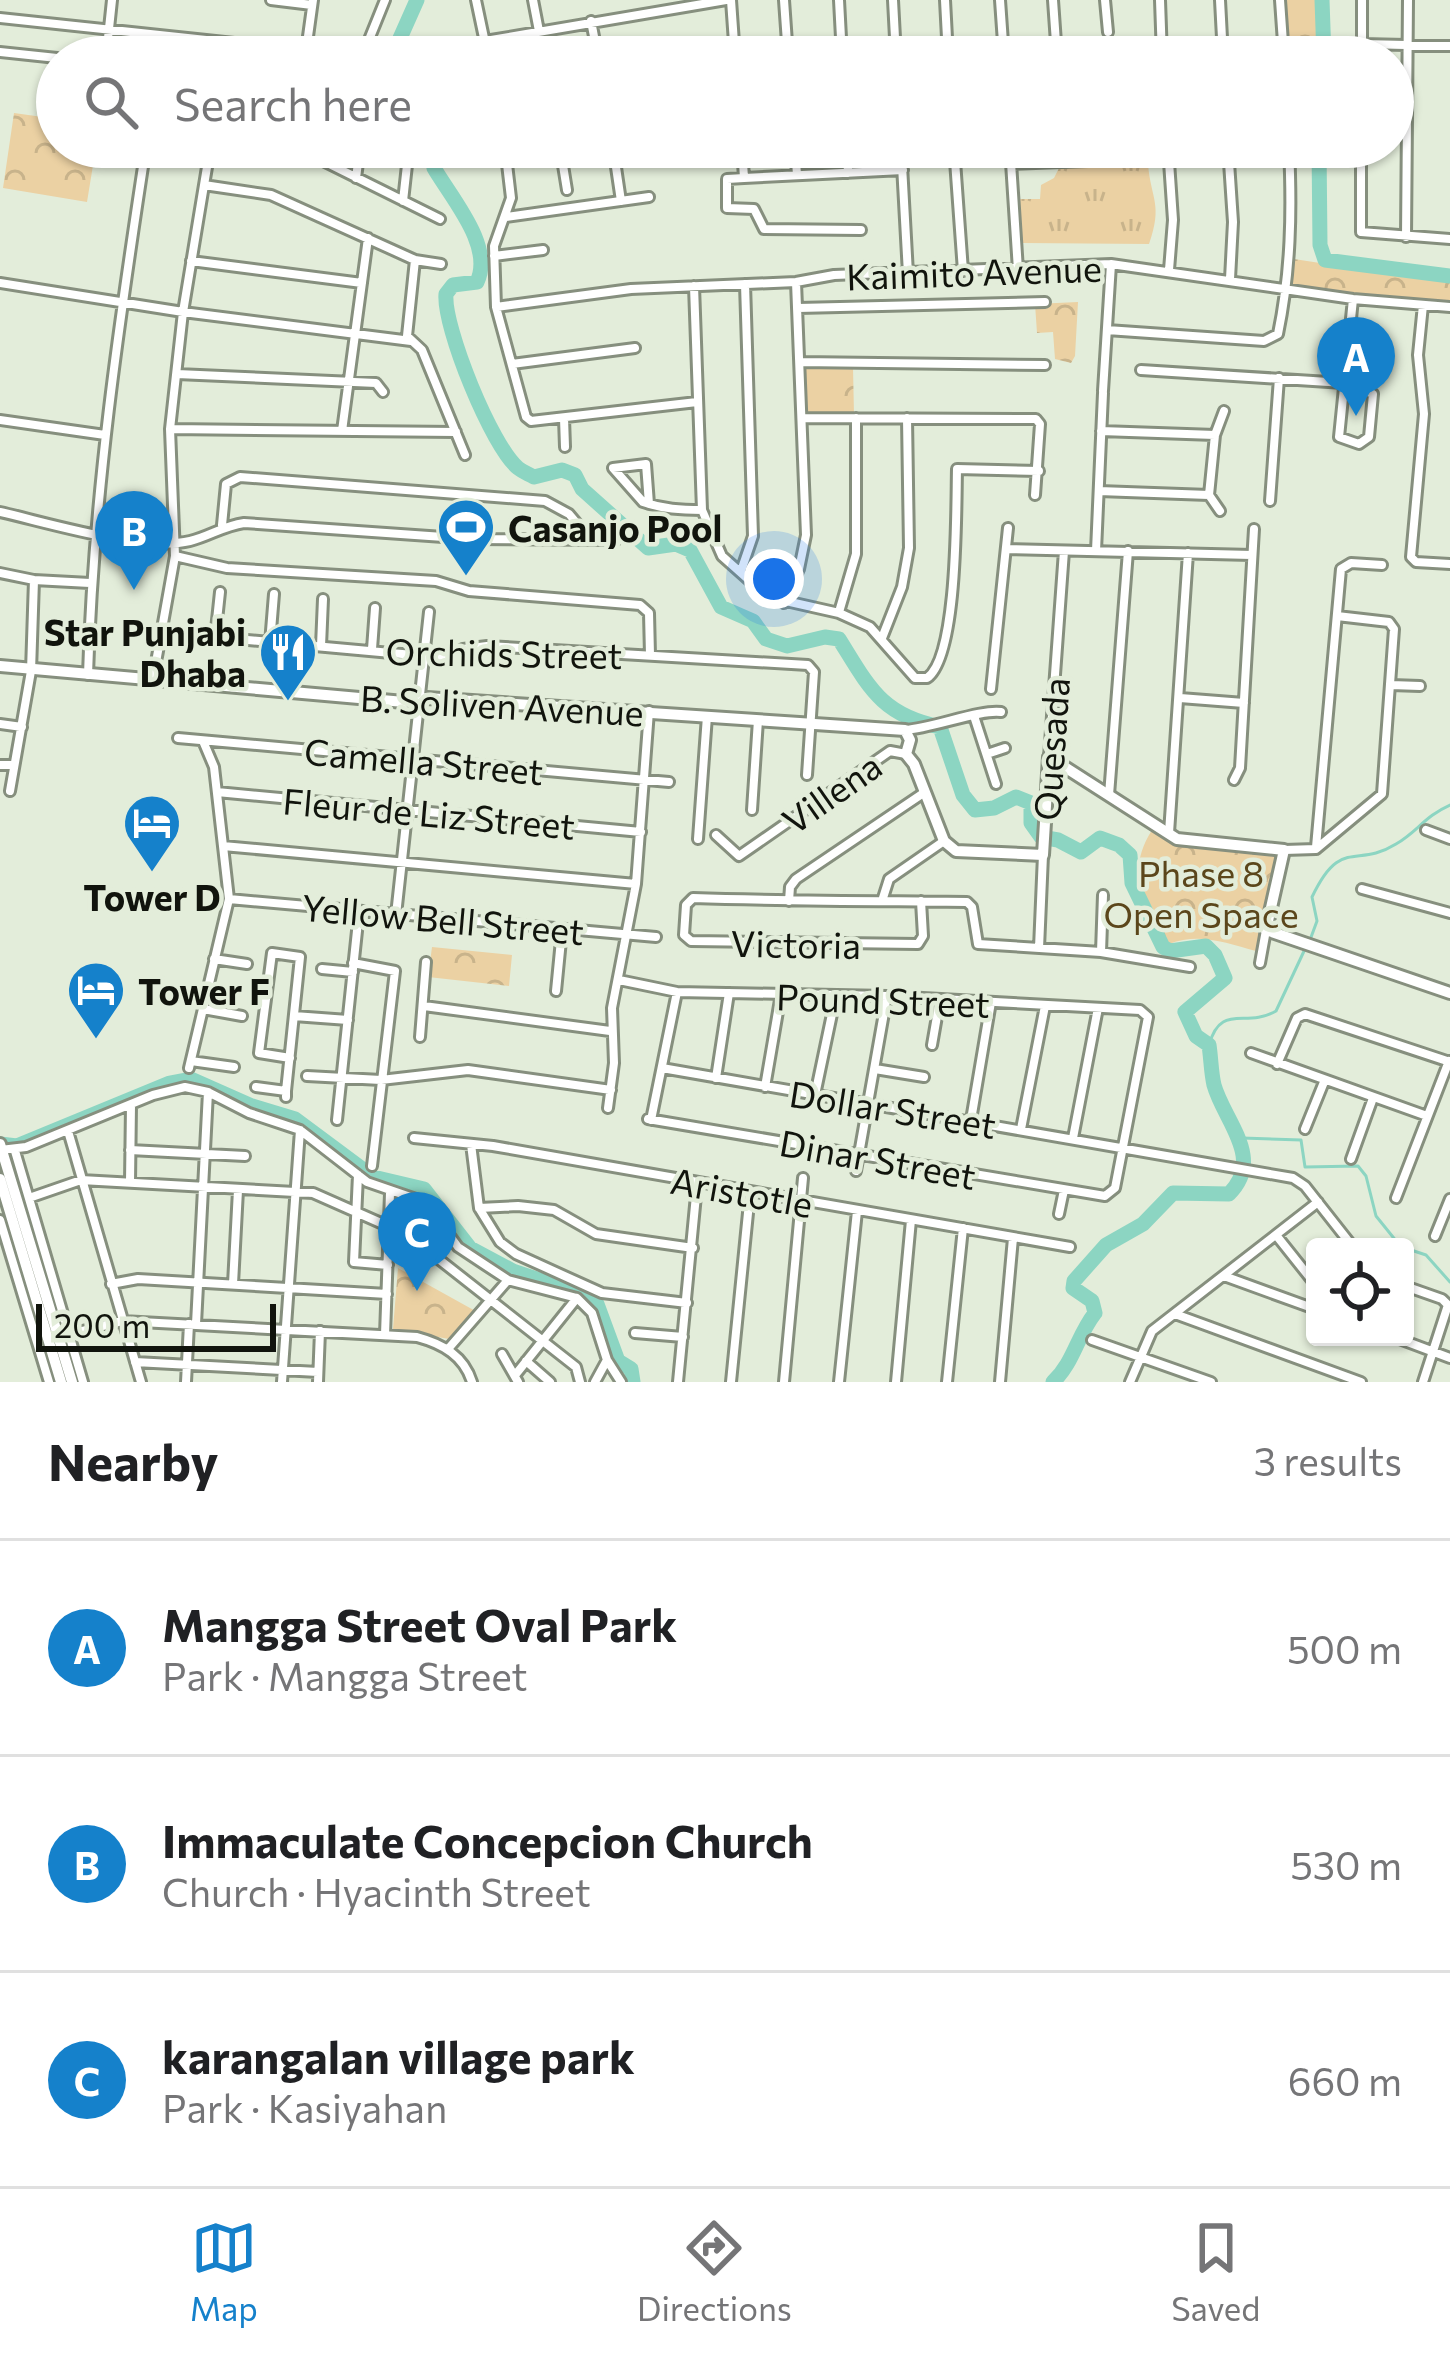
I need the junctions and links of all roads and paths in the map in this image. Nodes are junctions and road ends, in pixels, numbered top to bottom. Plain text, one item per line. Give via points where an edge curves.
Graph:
1 (112, 0) edge
2 (271, 0) edge
3 (385, 0) edge
4 (476, 0) edge
5 (533, 0) edge
6 (729, 0) edge
7 (784, 0) edge
8 (839, 0) edge
9 (893, 0) edge
10 (945, 0) edge
11 (1000, 0) edge
12 (1053, 0) edge
13 (1106, 0) edge
14 (1160, 0) edge
15 (1220, 0) edge
16 (1280, 0) edge
17 (1362, 0) edge
18 (1408, 0) edge
19 (312, 2) edge
20 (0, 18) edge
21 (591, 22) junction
22 (109, 29) junction
23 (539, 32) junction
24 (1108, 32) dead end
25 (108, 36) edge
26 (172, 36) edge
27 (308, 36) edge
28 (372, 36) edge
29 (484, 36) edge
30 (515, 36) edge
31 (540, 36) edge
32 (594, 36) edge
33 (733, 36) edge
34 (787, 36) edge
35 (841, 36) edge
36 (895, 36) edge
37 (947, 36) edge
38 (1003, 36) edge
39 (1056, 36) edge
40 (1161, 36) edge
41 (1222, 36) edge
42 (1283, 36) edge
43 (1362, 36) edge
44 (1408, 36) edge
45 (1414, 45) edge
46 (1450, 46) edge
47 (0, 52) edge
48 (36, 56) edge
49 (143, 168) edge
50 (207, 168) edge
51 (337, 168) edge
52 (357, 168) edge
53 (407, 168) edge
54 (508, 168) edge
55 (563, 168) edge
56 (617, 168) edge
57 (743, 168) edge
58 (796, 168) edge
59 (848, 168) edge
60 (956, 168) edge
61 (1011, 168) edge
62 (1169, 168) edge
63 (1229, 168) edge
64 (1288, 168) edge
65 (1361, 168) edge
66 (1407, 168) edge
67 (903, 170) joint
68 (848, 173) junction
69 (797, 175) junction
70 (356, 178) junction
71 (744, 178) junction
72 (204, 185) junction
73 (567, 190) dead end
74 (649, 197) dead end
75 (403, 201) junction
76 (621, 201) junction
77 (506, 217) junction
78 (440, 219) dead end
79 (861, 230) dead end
80 (1406, 237) junction
81 (368, 238) junction
82 (1450, 238) edge
83 (543, 250) dead end
84 (494, 256) junction
85 (415, 260) junction
86 (191, 261) junction
87 (441, 264) dead end
88 (1111, 264) junction
89 (1018, 270) junction
90 (1169, 270) junction
91 (963, 272) junction
92 (908, 274) junction
93 (1230, 279) junction
94 (796, 282) junction
95 (0, 283) edge
96 (362, 283) junction
97 (745, 284) junction
98 (694, 286) junction
99 (1288, 289) junction
100 (1353, 299) junction
101 (121, 301) junction
102 (1045, 302) dead end
103 (1423, 304) junction
104 (496, 307) junction
105 (1450, 307) edge
106 (798, 308) junction
107 (183, 312) junction
108 (1107, 330) junction
109 (354, 336) junction
110 (411, 341) junction
111 (635, 347) dead end
112 (800, 362) junction
113 (511, 364) junction
114 (1046, 365) dead end
115 (1141, 370) dead end
116 (177, 374) junction
117 (1279, 378) junction
118 (349, 382) junction
119 (1344, 383) junction
120 (383, 392) dead end
121 (697, 402) junction
122 (1224, 411) dead end
123 (564, 418) junction
124 (803, 418) junction
125 (856, 418) junction
126 (907, 418) junction
127 (0, 420) edge
128 (170, 429) junction
129 (342, 431) junction
130 (1101, 431) junction
131 (456, 432) junction
132 (1215, 434) junction
133 (106, 435) junction
134 (565, 447) dead end
135 (465, 454) dead end
136 (1039, 471) junction
137 (1099, 491) junction
138 (1035, 495) dead end
139 (1209, 495) junction
140 (1270, 502) dead end
141 (649, 504) junction
142 (702, 510) junction
143 (1220, 511) dead end
144 (0, 512) edge
145 (221, 526) junction
146 (1008, 528) dead end
147 (1254, 529) dead end
148 (94, 533) junction
149 (591, 540) junction
150 (616, 540) dead end
151 (174, 542) junction
152 (1006, 549) junction
153 (1064, 551) junction
154 (1096, 551) junction
155 (1128, 551) junction
156 (1188, 553) junction
157 (1252, 555) junction
158 (175, 556) junction
159 (1450, 564) edge
160 (1382, 565) dead end
161 (741, 571) junction
162 (0, 573) edge
163 (34, 580) junction
164 (91, 583) junction
165 (220, 592) dead end
166 (274, 594) dead end
167 (323, 599) dead end
168 (784, 603) junction
169 (375, 608) dead end
170 (429, 612) dead end
171 (838, 613) junction
172 (1337, 616) junction
173 (160, 632) junction
174 (882, 638) junction
175 (215, 639) junction
176 (270, 643) junction
177 (321, 646) junction
178 (372, 649) junction
179 (650, 655) junction
180 (423, 656) junction
181 (0, 666) edge
182 (31, 670) junction
183 (88, 676) junction
184 (153, 679) junction
185 (1391, 685) junction
186 (1420, 686) dead end
187 (991, 689) dead end
188 (1180, 698) junction
189 (418, 700) junction
190 (1244, 703) junction
191 (649, 710) junction
192 (1001, 712) dead end
193 (706, 715) junction
194 (974, 716) junction
195 (758, 719) junction
196 (810, 723) junction
197 (0, 724) edge
198 (22, 728) junction
199 (905, 730) junction
200 (178, 738) dead end
201 (203, 742) junction
202 (1005, 748) dead end
203 (906, 754) junction
204 (987, 754) junction
205 (1049, 757) junction
206 (411, 760) junction
207 (0, 765) edge
208 (14, 765) junction
209 (807, 775) dead end
210 (644, 780) junction
211 (1234, 780) dead end
212 (669, 782) dead end
213 (997, 784) dead end
214 (10, 790) dead end
215 (217, 792) junction
216 (925, 792) junction
217 (1109, 796) junction
218 (752, 810) dead end
219 (406, 811) junction
220 (1426, 830) dead end
221 (640, 832) junction
222 (716, 835) dead end
223 (1169, 835) junction
224 (698, 838) dead end
225 (1450, 839) edge
226 (944, 841) junction
227 (223, 846) junction
228 (1316, 849) junction
229 (1044, 850) junction
230 (1284, 850) junction
231 (401, 863) junction
232 (636, 884) junction
233 (1362, 889) dead end
234 (1103, 895) dead end
235 (229, 899) junction
236 (789, 901) junction
237 (882, 901) junction
238 (921, 902) junction
239 (359, 912) junction
240 (1450, 914) edge
241 (395, 916) junction
242 (562, 930) junction
243 (1266, 930) junction
244 (628, 934) junction
245 (656, 937) dead end
246 (1039, 948) junction
247 (1101, 952) junction
248 (214, 959) junction
249 (426, 962) dead end
250 (1260, 963) dead end
251 (247, 964) dead end
252 (1190, 967) dead end
253 (353, 968) junction
254 (322, 969) dead end
255 (620, 980) junction
256 (556, 991) dead end
257 (677, 992) junction
258 (728, 993) junction
259 (1450, 993) edge
260 (781, 994) junction
261 (836, 995) junction
262 (887, 996) junction
263 (940, 999) junction
264 (991, 1002) junction
265 (424, 1006) junction
266 (1045, 1006) junction
267 (1098, 1008) junction
268 (203, 1010) junction
269 (242, 1016) dead end
270 (294, 1016) junction
271 (348, 1020) junction
272 (610, 1031) junction
273 (420, 1037) dead end
274 (932, 1046) dead end
275 (1250, 1053) dead end
276 (290, 1058) junction
277 (1449, 1061) edge
278 (1277, 1064) junction
279 (234, 1067) dead end
280 (662, 1068) junction
281 (874, 1069) junction
282 (307, 1076) dead end
283 (924, 1077) dead end
284 (341, 1078) junction
285 (716, 1078) junction
286 (381, 1079) junction
287 (1324, 1082) junction
288 (765, 1087) junction
289 (256, 1088) dead end
290 (611, 1090) junction
291 (208, 1092) junction
292 (815, 1095) junction
293 (1373, 1098) junction
294 (868, 1104) junction
295 (131, 1105) junction
296 (608, 1108) dead end
297 (1427, 1116) junction
298 (337, 1120) dead end
299 (971, 1120) junction
300 (1021, 1129) junction
301 (1305, 1129) dead end
302 (300, 1130) junction
303 (68, 1131) junction
304 (414, 1138) dead end
305 (1072, 1138) junction
306 (471, 1144) junction
307 (1124, 1147) junction
308 (3, 1149) edge
309 (130, 1150) junction
310 (205, 1153) junction
311 (859, 1155) junction
312 (245, 1156) dead end
313 (1351, 1159) dead end
314 (372, 1166) dead end
315 (856, 1171) dead end
316 (358, 1175) junction
317 (803, 1178) dead end
318 (0, 1179) edge
319 (81, 1180) junction
320 (130, 1181) junction
321 (698, 1185) junction
322 (203, 1187) junction
323 (238, 1190) junction
324 (1064, 1190) junction
325 (296, 1192) junction
326 (390, 1192) junction
327 (750, 1193) junction
328 (29, 1198) junction
329 (1396, 1198) dead end
330 (1450, 1198) edge
331 (801, 1202) junction
332 (1318, 1202) junction
333 (479, 1208) junction
334 (857, 1210) junction
335 (356, 1212) junction
336 (1059, 1214) dead end
337 (0, 1220) edge
338 (911, 1220) junction
339 (390, 1226) junction
340 (963, 1228) junction
341 (1276, 1235) junction
342 (1436, 1236) dead end
343 (1013, 1238) junction
344 (1346, 1238) edge
345 (1070, 1247) dead end
346 (692, 1248) junction
347 (388, 1265) junction
348 (26, 1267) junction
349 (1306, 1273) edge
350 (0, 1275) edge
351 (1224, 1276) junction
352 (508, 1280) junction
353 (198, 1282) junction
354 (111, 1284) junction
355 (233, 1285) junction
356 (290, 1289) junction
357 (1414, 1289) edge
358 (387, 1294) junction
359 (577, 1298) junction
360 (490, 1300) junction
361 (687, 1303) junction
362 (1448, 1305) edge
363 (1306, 1306) edge
364 (1174, 1313) junction
365 (122, 1321) junction
366 (193, 1324) junction
367 (288, 1329) junction
368 (320, 1331) junction
369 (634, 1333) dead end
370 (385, 1335) junction
371 (59, 1337) junction
372 (683, 1337) junction
373 (1093, 1340) dead end
374 (542, 1342) junction
375 (1414, 1344) edge
376 (448, 1349) junction
377 (1434, 1352) junction
378 (502, 1354) dead end
379 (1140, 1356) junction
380 (1450, 1358) edge
381 (607, 1360) junction
382 (526, 1361) junction
383 (135, 1362) junction
384 (187, 1364) junction
385 (248, 1369) junction
386 (283, 1370) junction
387 (318, 1377) edge
388 (517, 1378) edge
389 (49, 1382) edge
390 (61, 1382) edge
391 (72, 1382) edge
392 (83, 1382) edge
393 (141, 1382) edge
394 (186, 1382) edge
395 (247, 1382) edge
396 (282, 1382) edge
397 (472, 1382) edge
398 (550, 1382) edge
399 (580, 1382) edge
400 (595, 1382) edge
401 (621, 1382) edge
402 (678, 1382) edge
403 (730, 1382) edge
404 (784, 1382) edge
405 (839, 1382) edge
406 (896, 1382) edge
407 (947, 1382) edge
408 (1000, 1382) edge
409 (1130, 1382) edge
410 (1211, 1382) edge
411 (1361, 1382) edge
412 (1423, 1382) edge

1 - 22 street
2 - 19 street
3 - 28 street
4 - 29 street
5 - 23 street
6 - 21 street
6 - 33 street
7 - 34 street
8 - 35 street
9 - 36 street
10 - 37 street
11 - 38 street
12 - 39 street
13 - 24 street
14 - 40 street
15 - 41 street
16 - 42 street
17 - 43 street
18 - 44 street
19 - 27 street
20 - 22 street
21 - 23 street
21 - 32 street
22 - 25 street
22 - 26 street
23 - 30 street
23 - 31 street
45 - 46 street
47 - 48 street
49 - 101 street
50 - 72 street
51 - 70 street
52 - 70 street
53 - 75 street
54 - 77 street
55 - 73 street
56 - 76 street
57 - 71 street
58 - 69 street
59 - 68 street
60 - 91 street
61 - 89 street
62 - 90 street
63 - 93 street
64 - 99 street
65 - 80 street via 1360,230
66 - 80 street
67 - 68 street
67 - 92 street
68 - 69 street
69 - 71 street
70 - 75 street
71 - 79 street via 727,179 726,206 754,209 764,229
72 - 81 street via 272,195
72 - 86 street
74 - 76 street
75 - 78 street
76 - 77 street
77 - 84 street
80 - 82 street
81 - 85 street
81 - 96 street
83 - 84 street
84 - 104 street
85 - 87 street
85 - 110 street via 405,327
86 - 96 street
86 - 107 street
88 - 89 street, Kaimito Avenue
88 - 90 street, Kaimito Avenue
88 - 108 street
89 - 91 street, Kaimito Avenue
90 - 93 street, Kaimito Avenue
91 - 92 street, Kaimito Avenue
92 - 94 street, Kaimito Avenue
93 - 99 street, Kaimito Avenue
94 - 97 street, Kaimito Avenue
94 - 106 street
95 - 101 street
96 - 109 street
97 - 98 street, Kaimito Avenue
97 - 161 street via 754,536
98 - 104 street, Kaimito Avenue
98 - 121 street
99 - 100 street, Kaimito Avenue
99 - 108 street via 1272,340
100 - 103 street, Kaimito Avenue
100 - 119 street
101 - 107 street
101 - 133 street
102 - 106 street
103 - 105 street, Kaimito Avenue
103 - 159 street via 1413,561
104 - 113 street
106 - 112 street
107 - 109 street
107 - 116 street
108 - 130 street
109 - 110 street
109 - 118 street
110 - 131 street
111 - 113 street
112 - 114 street
112 - 124 street
113 - 123 street via 526,417
115 - 117 street
116 - 118 street
116 - 128 street
117 - 119 street
117 - 140 street
118 - 120 street via 376,383
118 - 129 street
119 - 119 street via 1373,394 1370,436 1359,444 1341,440
121 - 123 street
121 - 142 street
122 - 132 street
123 - 134 street
124 - 125 street
124 - 168 street via 806,535
125 - 126 street
125 - 171 street via 856,554
126 - 136 street via 1036,419
126 - 174 street via 908,548
127 - 133 street
128 - 129 street
128 - 151 street
129 - 131 street
130 - 132 street
130 - 137 street
131 - 135 street
132 - 139 street
133 - 148 street
136 - 138 street
136 - 174 street via 957,469 954,586 933,676 915,678
137 - 139 street
137 - 154 street
139 - 143 street
141 - 141 street via 628,487 613,468 646,464
141 - 142 street
142 - 161 street via 722,556
144 - 148 street
145 - 149 street
145 - 149 street via 226,484 240,477 544,501
145 - 151 street
146 - 152 street
147 - 157 street
148 - 151 street
148 - 164 street
149 - 150 street
151 - 158 street
152 - 153 street
152 - 187 street
153 - 154 street
153 - 205 street, Quesada
154 - 155 street
155 - 156 street
155 - 217 street
156 - 157 street
156 - 188 street
157 - 190 street
158 - 173 street
158 - 179 street via 227,568 640,605 649,613
160 - 172 street via 1341,569
161 - 168 street
162 - 163 street
163 - 164 street
163 - 182 street
164 - 183 street
165 - 175 street
166 - 176 street
167 - 177 street
168 - 171 street
169 - 178 street
170 - 180 street
171 - 174 street
172 - 185 street via 1393,624
172 - 228 street
173 - 175 street, Orchids Street
173 - 184 street
175 - 176 street, Orchids Street
176 - 177 street, Orchids Street
177 - 178 street, Orchids Street
178 - 180 street, Orchids Street
179 - 180 street, Orchids Street via 487,646
179 - 196 street, Orchids Street via 813,667
180 - 189 street
181 - 182 street, B. Soliven Avenue
182 - 183 street, B. Soliven Avenue
182 - 198 street
183 - 184 street, B. Soliven Avenue
184 - 189 street, B. Soliven Avenue
185 - 186 street
185 - 228 street via 1381,797
188 - 190 street
188 - 223 street
189 - 191 street, B. Soliven Avenue
189 - 206 street
190 - 211 street
191 - 193 street, B. Soliven Avenue
191 - 210 street
192 - 194 street, B. Soliven Avenue
193 - 195 street, B. Soliven Avenue
193 - 224 street
194 - 199 street, B. Soliven Avenue
194 - 204 street
195 - 196 street, B. Soliven Avenue
195 - 218 street
196 - 199 street, B. Soliven Avenue
196 - 209 street, Orchids Street
197 - 198 street
198 - 208 street
199 - 203 street
200 - 201 street, Camella Street
201 - 206 street, Camella Street
201 - 215 street
202 - 204 street
203 - 216 street, Villena
203 - 222 street, Villena via 890,751 739,856
204 - 213 street
205 - 217 street
205 - 229 street, Quesada
206 - 210 street, Camella Street
206 - 219 street
207 - 208 street
208 - 214 street
210 - 212 street, Camella Street
210 - 221 street
215 - 219 street, Fleur de Liz Street
215 - 227 street
216 - 226 street, Villena
216 - 236 street via 796,879
217 - 223 street
219 - 221 street, Fleur de Liz Street
219 - 231 street
220 - 225 street
221 - 232 street
223 - 230 street
226 - 229 street via 961,853
226 - 237 street via 889,879
227 - 231 street
227 - 235 street
228 - 230 street
229 - 246 street, Quesada
230 - 243 street
231 - 232 street
231 - 241 street
232 - 244 street
233 - 240 street
234 - 247 street
235 - 239 street, Yellow Bell Street
235 - 248 street
236 - 237 street, Victoria
236 - 238 street, Victoria via 693,898 684,935 918,944
237 - 238 street, Victoria
238 - 246 street, Victoria via 971,903 978,944
239 - 241 street, Yellow Bell Street
239 - 253 street
241 - 242 street, Yellow Bell Street
242 - 244 street, Yellow Bell Street
242 - 256 street
243 - 250 street
243 - 259 street
244 - 245 street, Yellow Bell Street
244 - 255 street
246 - 247 street, Victoria
247 - 252 street, Victoria
248 - 251 street
248 - 268 street
249 - 265 street
253 - 254 street
253 - 271 street
253 - 286 street via 395,971
255 - 257 street, Pound Street
255 - 272 street
257 - 258 street, Pound Street
257 - 280 street
258 - 260 street, Pound Street
258 - 285 street
260 - 261 street, Pound Street
260 - 288 street
261 - 262 street, Pound Street
261 - 292 street
262 - 263 street, Pound Street
262 - 281 street
263 - 264 street, Pound Street
263 - 274 street
264 - 266 street, Pound Street
264 - 299 street
265 - 272 street
265 - 273 street
266 - 267 street, Pound Street
266 - 300 street
267 - 305 street
267 - 307 street, Pound Street via 1147,1013
268 - 269 street
268 - 279 street via 190,1064
270 - 271 street
270 - 276 street
270 - 276 street via 300,957 274,953 259,1051
271 - 284 street
272 - 290 street
275 - 278 street
276 - 289 street via 286,1094
277 - 278 street via 1310,1014 1298,1018
277 - 297 street
278 - 287 street
280 - 285 street, Dollar Street
280 - 311 street, Dinar Street via 650,1119
281 - 283 street
281 - 294 street
282 - 284 street
284 - 286 street
284 - 298 street
285 - 288 street, Dollar Street
286 - 290 street via 468,1070
286 - 314 street
287 - 293 street
287 - 301 street
288 - 292 street, Dollar Street
290 - 296 street
291 - 295 street via 185,1087
291 - 302 street
291 - 310 street
292 - 294 street, Dollar Street
293 - 297 street
293 - 313 street
294 - 299 street, Dollar Street
294 - 311 street
295 - 303 street
295 - 309 street
297 - 329 street
299 - 300 street, Dollar Street
300 - 305 street, Dollar Street
302 - 316 street
302 - 325 street
303 - 308 street
303 - 319 street
304 - 306 street, Aristotle
305 - 307 street, Dollar Street
306 - 321 street, Aristotle
306 - 333 street
307 - 324 street, Dinar Street via 1108,1195
307 - 332 street, Dollar Street via 1299,1180
308 - 328 street
308 - 348 street
309 - 310 street
309 - 320 street
310 - 312 street
310 - 322 street
311 - 315 street
311 - 324 street, Dinar Street
316 - 326 street
316 - 335 street
317 - 331 street
318 - 348 street
319 - 320 street
319 - 328 street
319 - 354 street
320 - 322 street
321 - 327 street, Aristotle
321 - 346 street
322 - 323 street
322 - 353 street
323 - 325 street
323 - 355 street
324 - 336 street
325 - 335 street
325 - 356 street
326 - 339 street
326 - 352 street via 430,1205 458,1247
327 - 331 street, Aristotle
327 - 403 street
328 - 371 street
330 - 342 street
331 - 334 street, Aristotle
331 - 404 street
332 - 341 street
332 - 344 street
333 - 346 street via 554,1210 596,1234
333 - 361 street via 500,1242 553,1271 602,1293
334 - 338 street, Aristotle
334 - 405 street
335 - 339 street
335 - 347 street via 354,1263
337 - 348 street
338 - 340 street, Aristotle
338 - 406 street
339 - 347 street
339 - 360 street
340 - 343 street, Aristotle
340 - 407 street
341 - 349 street
341 - 351 street
343 - 345 street, Aristotle
343 - 408 street
346 - 361 street
347 - 358 street
348 - 350 street
348 - 371 street
348 - 389 street
351 - 363 street
351 - 364 street
352 - 359 street
352 - 360 street
353 - 354 street
353 - 355 street
353 - 366 street
354 - 365 street
355 - 356 street
356 - 358 street
356 - 367 street
357 - 362 street
358 - 370 street
359 - 374 street
359 - 381 street via 592,1313
360 - 374 street
360 - 376 street
361 - 372 street
362 - 377 street
364 - 379 street via 1152,1331
364 - 411 street
365 - 366 street
365 - 371 street
365 - 383 street
366 - 367 street
366 - 384 street
367 - 368 street
367 - 386 street
368 - 370 street
368 - 387 street
369 - 372 street
370 - 376 street
371 - 390 street
371 - 391 street
371 - 392 street
372 - 402 street
373 - 379 street
374 - 382 street
374 - 399 street via 576,1367
375 - 377 street
376 - 397 street
377 - 380 street
377 - 412 street
378 - 388 street
379 - 409 street
379 - 410 street
381 - 400 street
381 - 401 street
382 - 388 street
382 - 398 street
383 - 384 street
383 - 393 street
384 - 385 street
384 - 394 street
385 - 386 street
385 - 395 street
386 - 387 street
386 - 396 street

